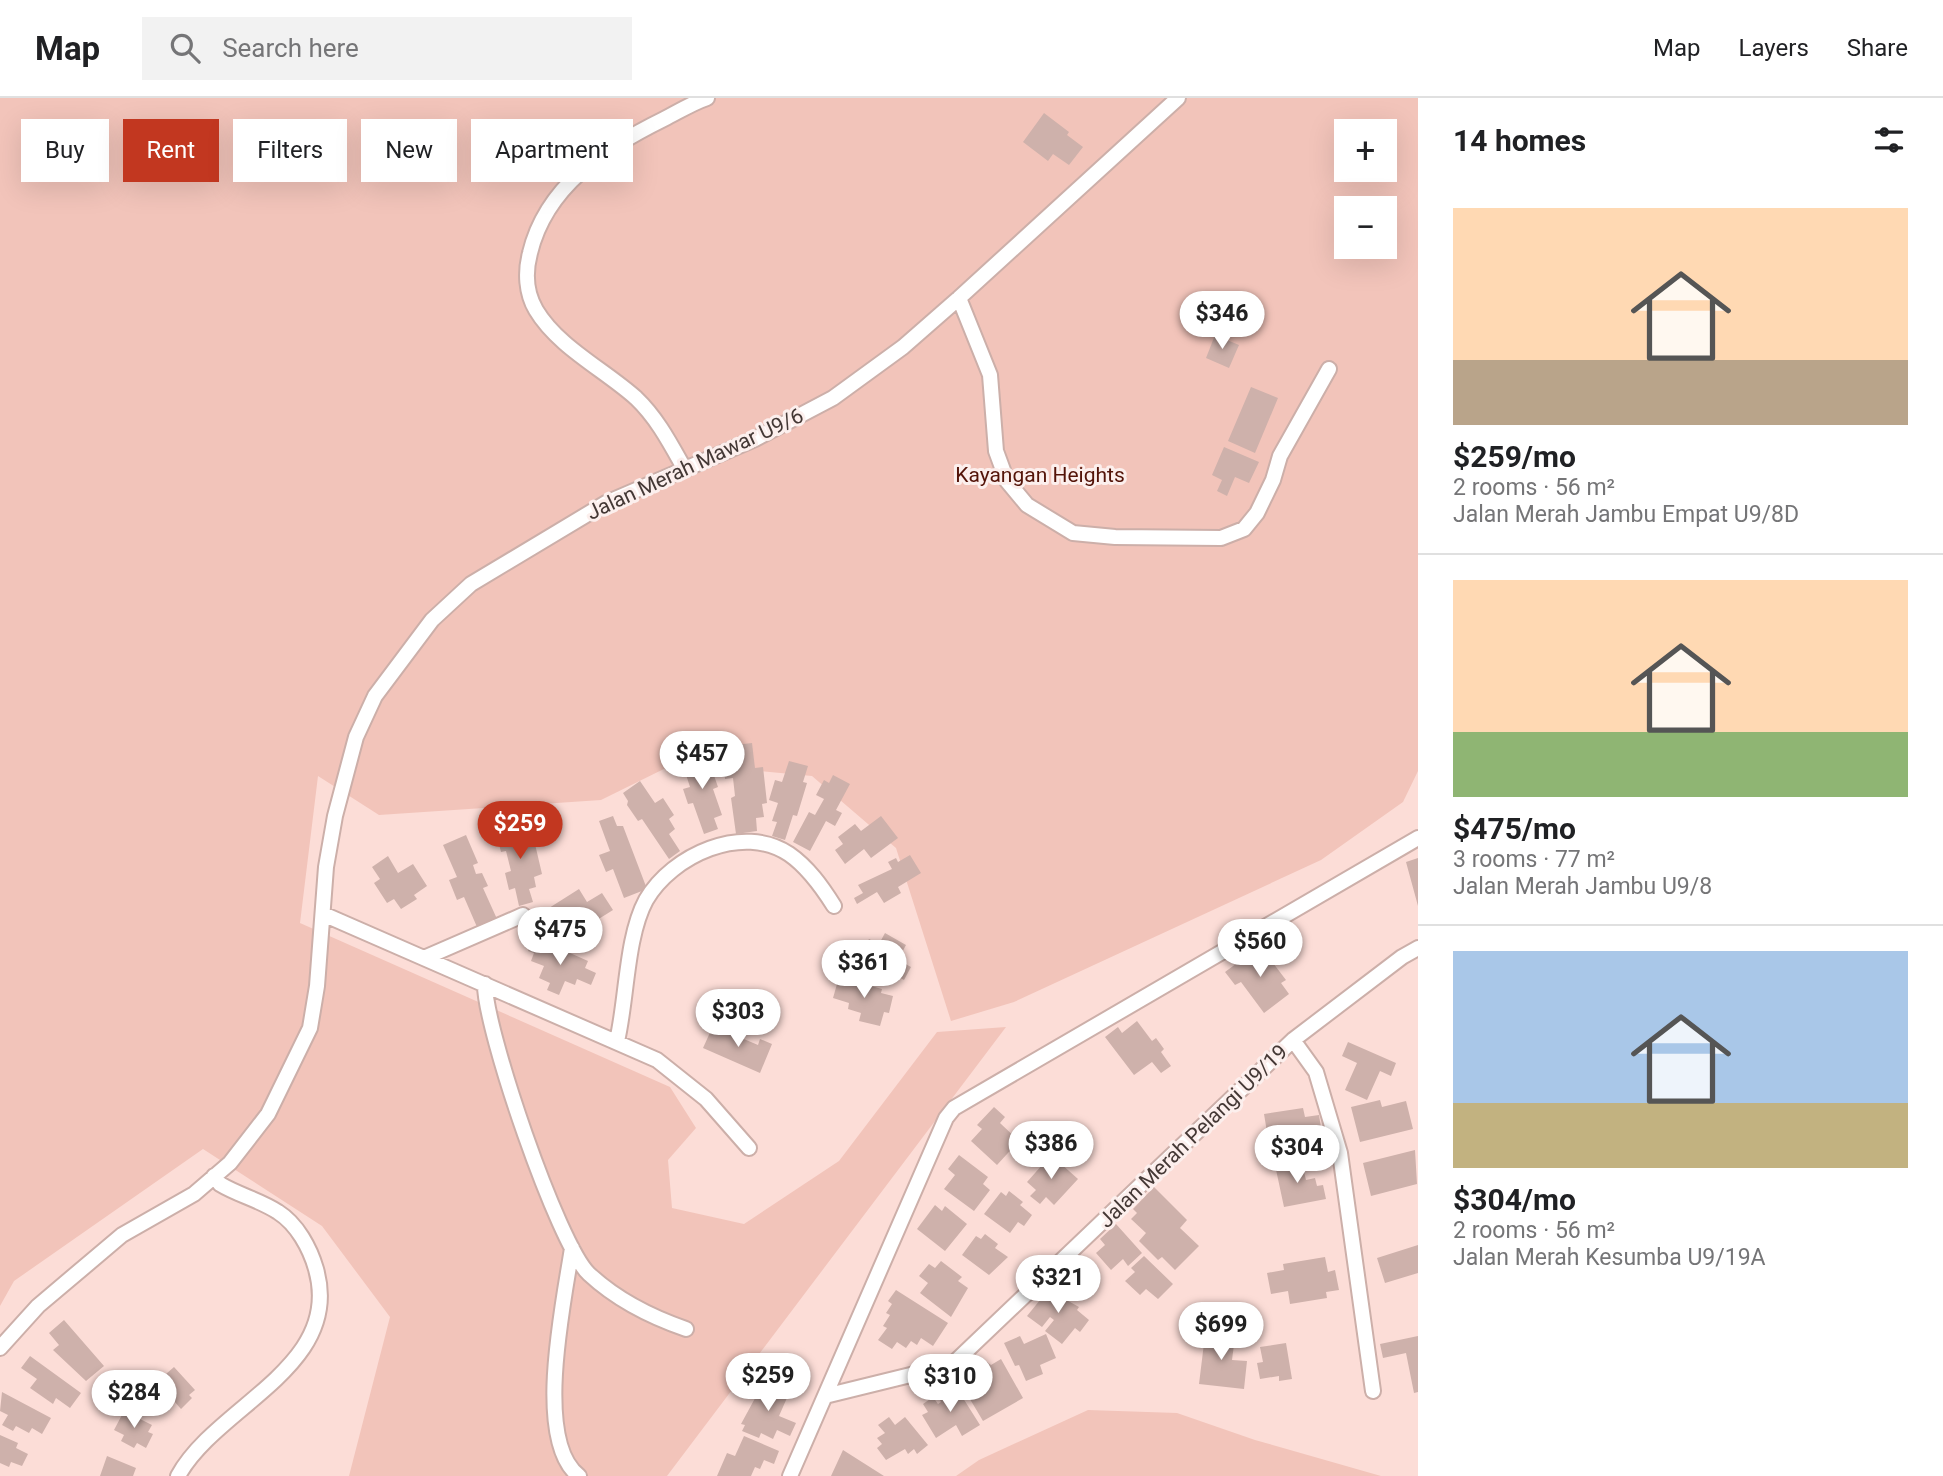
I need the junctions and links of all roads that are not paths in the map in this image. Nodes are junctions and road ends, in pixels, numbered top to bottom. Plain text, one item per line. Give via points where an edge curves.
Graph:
1 (707, 98) edge
2 (1178, 98) edge
3 (959, 298) junction
4 (1329, 369) dead end
5 (684, 468) junction
6 (1418, 838) edge
7 (834, 906) dead end
8 (323, 914) junction
9 (523, 915) dead end
10 (1418, 948) edge
11 (424, 958) junction
12 (485, 984) junction
13 (1293, 1040) junction
14 (617, 1041) junction
15 (749, 1148) dead end
16 (214, 1176) junction
17 (572, 1248) junction
18 (686, 1329) dead end
19 (0, 1348) edge
20 (1373, 1391) dead end
21 (825, 1396) junction
22 (178, 1476) edge
23 (579, 1476) edge
24 (790, 1476) edge

1 - 5 street via 610,147 577,175 540,222 527,272 530,296 542,318 644,407
2 - 3 street, Jalan Merah Mawar U9/6
3 - 4 street via 990,375 996,451 1007,481 1027,505 1073,533 1220,538 1244,529 1257,513 1290,436
3 - 5 street, Jalan Merah Mawar U9/6 via 903,347 832,398 755,439
5 - 8 street, Jalan Merah Mawar U9/6 via 606,503 471,584 432,620 375,696 356,737 335,816
6 - 21 street via 954,1108
7 - 14 street via 811,874 789,854 769,845 740,841 700,852 677,867 646,901 634,940
8 - 11 street
8 - 16 street, Jalan Merah Mawar U9/6 via 310,1028 299,1057 268,1114 230,1163
9 - 11 street
10 - 13 street, Jalan Merah Pelangi U9/19
11 - 12 street
12 - 14 street
12 - 17 street via 491,1023 543,1185
13 - 20 street via 1316,1072 1340,1153
13 - 21 street, Jalan Merah Pelangi U9/19 via 956,1361
14 - 15 street via 683,1078
16 - 19 street, Jalan Merah Mawar U9/6 via 194,1194 122,1235 38,1306
16 - 22 street via 220,1184 289,1221 313,1259 320,1301 307,1342 295,1359 206,1439
17 - 18 street via 587,1273 610,1290 648,1316
17 - 23 street via 557,1346 554,1412 562,1455
21 - 24 street

